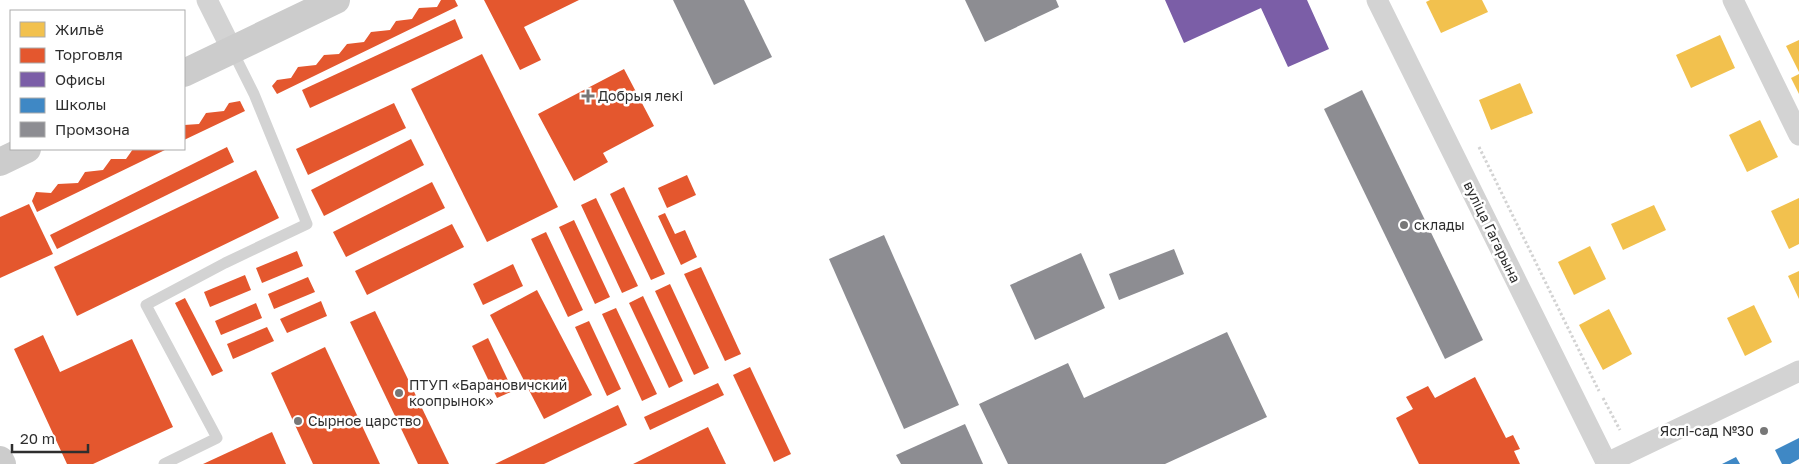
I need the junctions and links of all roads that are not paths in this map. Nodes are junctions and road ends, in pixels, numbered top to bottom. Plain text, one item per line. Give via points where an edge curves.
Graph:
1 (207, 0) edge
2 (336, 0) edge
3 (1377, 0) edge
4 (1733, 0) edge
5 (232, 50) junction
6 (185, 73) edge
7 (1799, 135) edge
8 (25, 150) edge
9 (0, 162) edge
10 (1799, 371) edge
11 (0, 460) edge
12 (2, 464) edge
13 (164, 464) edge
14 (1607, 464) edge

1 - 5 street
2 - 5 main road
3 - 14 street, вуліца Гагарына
4 - 7 street
5 - 6 main road
5 - 13 lane via 254,94 307,224 146,306 217,438
8 - 9 main road
10 - 14 street
11 - 12 main road

